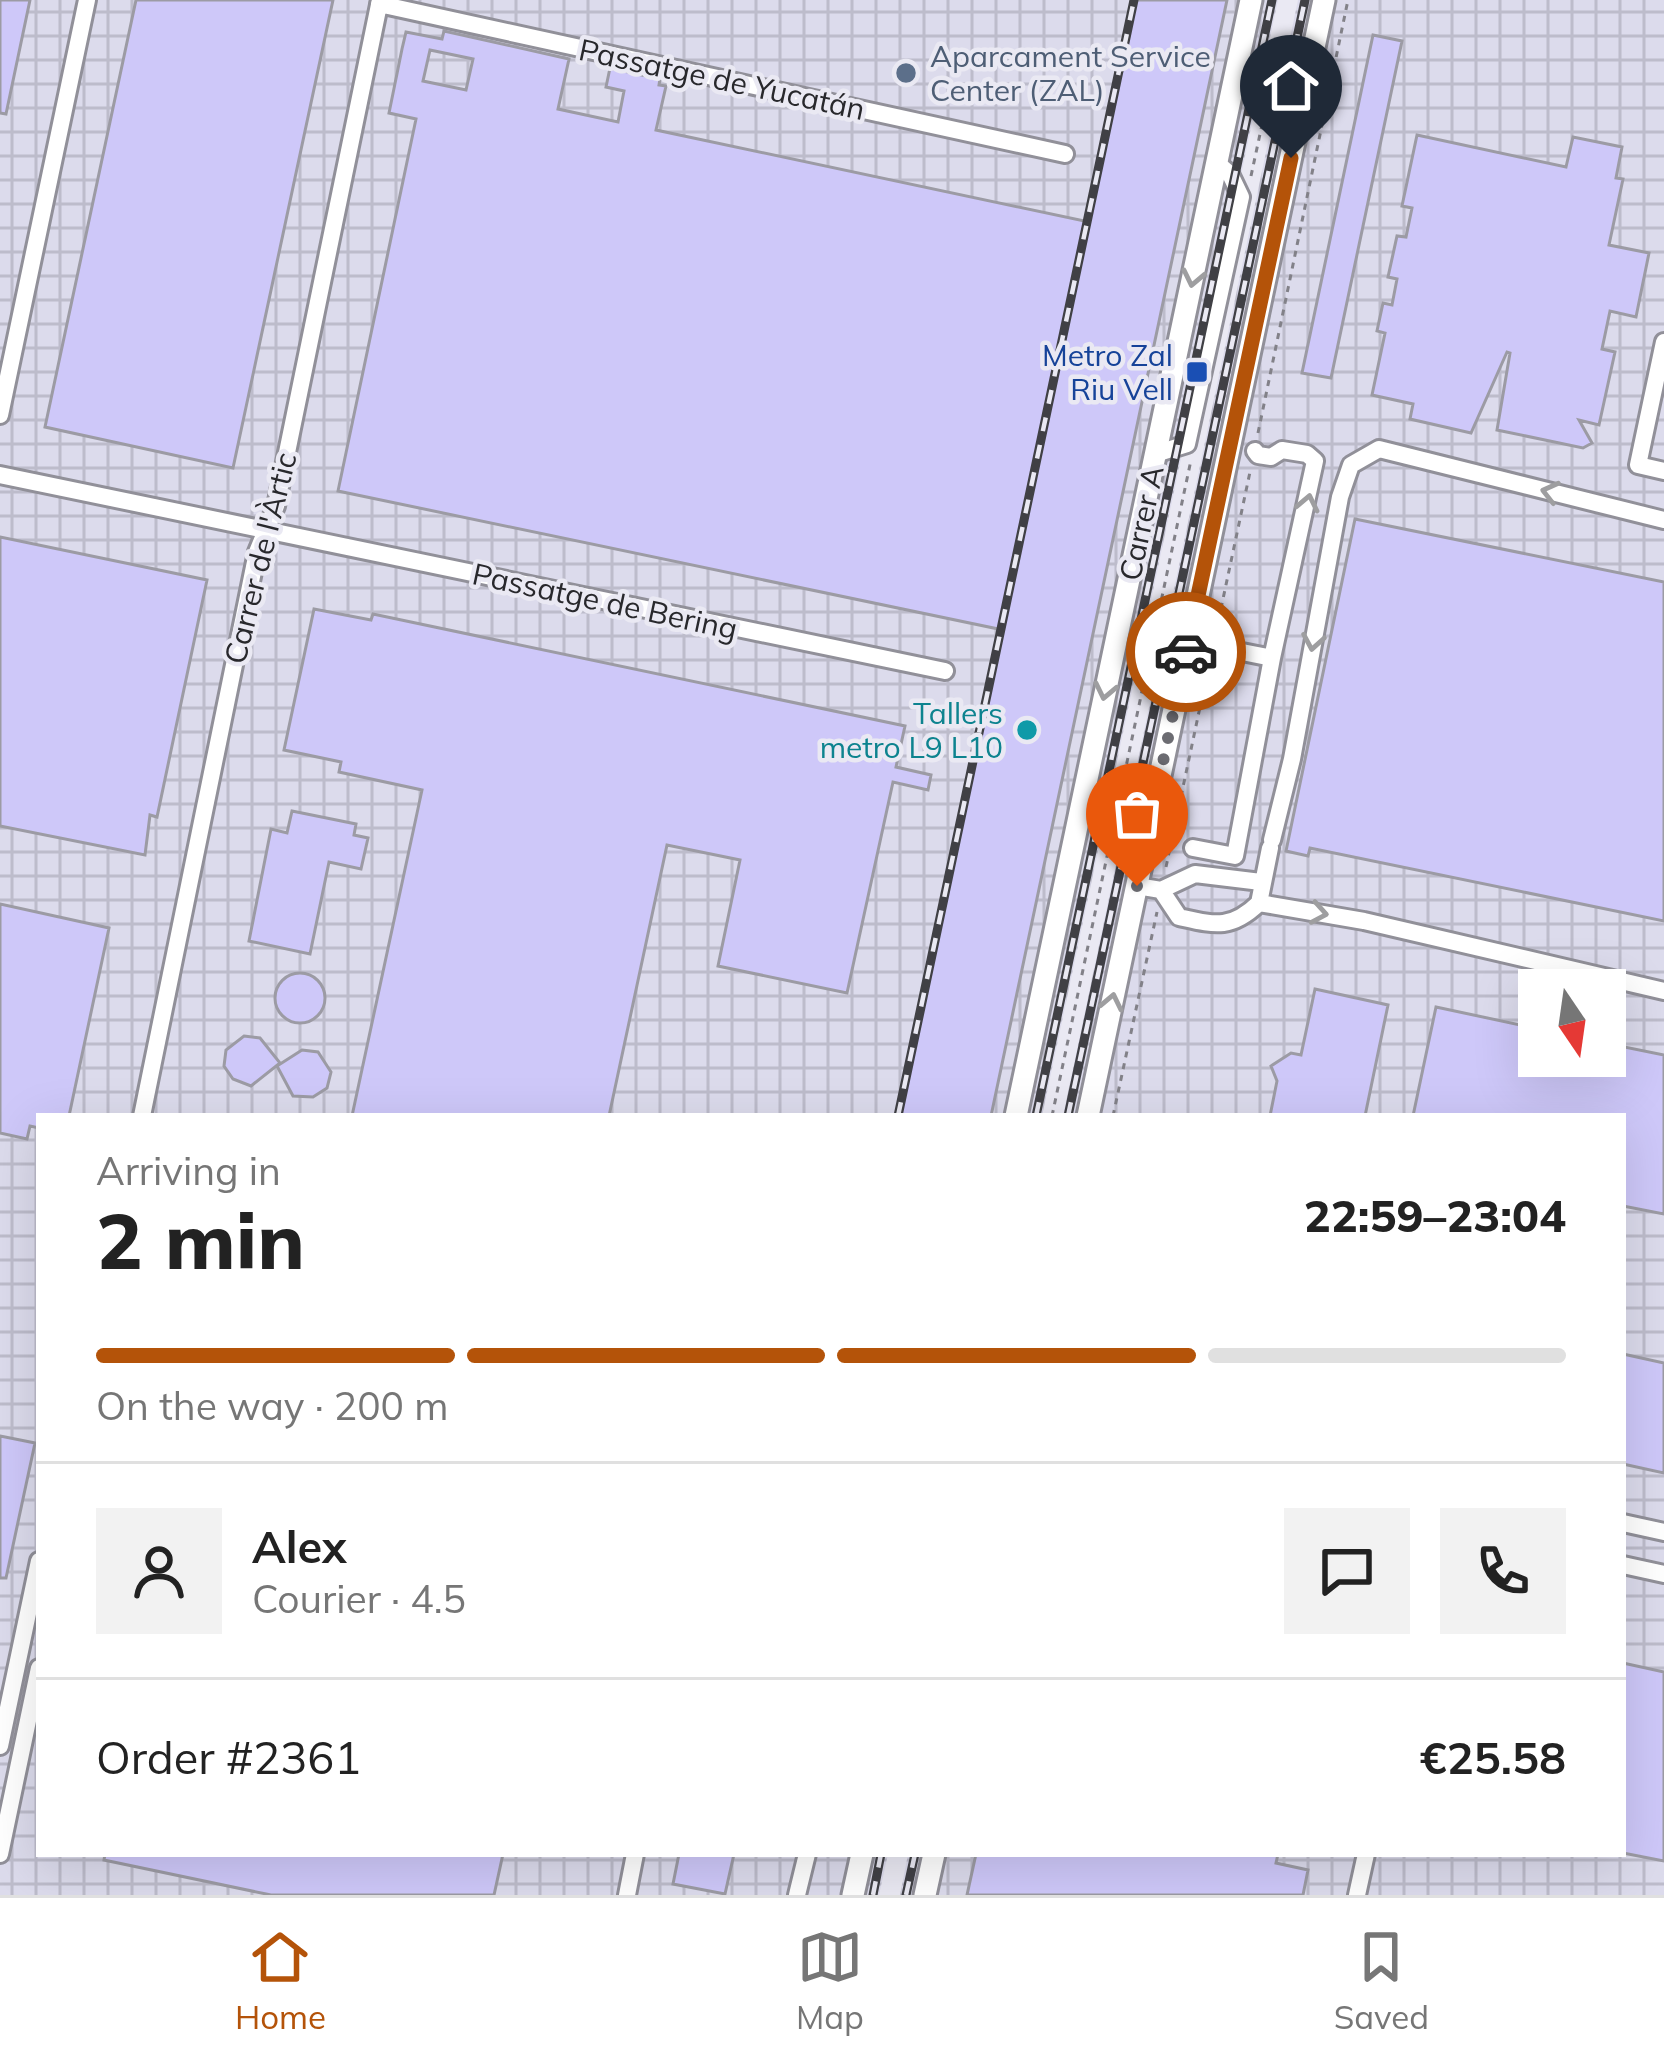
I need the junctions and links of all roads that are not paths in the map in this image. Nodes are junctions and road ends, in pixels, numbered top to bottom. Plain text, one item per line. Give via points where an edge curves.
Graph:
1 (87, 0) edge
2 (1251, 0) edge
3 (1324, 0) edge
4 (379, 2) edge
5 (1065, 154) dead end
6 (1664, 342) edge
7 (0, 415) edge
8 (1230, 446) junction
9 (1664, 471) edge
10 (0, 475) edge
11 (1664, 520) edge
12 (266, 531) junction
13 (1237, 651) dead end
14 (1272, 658) junction
15 (945, 671) dead end
16 (1193, 848) dead end
17 (1235, 856) junction
18 (1232, 875) junction
19 (1261, 882) junction
20 (1137, 886) junction
21 (1161, 890) junction
22 (1259, 903) junction
23 (1664, 991) edge
24 (143, 1113) edge
25 (1017, 1113) edge
26 (1089, 1113) edge
27 (1626, 1524) edge
28 (1664, 1532) edge
29 (1626, 1566) edge
30 (1664, 1574) edge
31 (36, 1575) edge
32 (36, 1682) edge
33 (0, 1747) edge
34 (0, 1854) edge
35 (634, 1857) edge
36 (806, 1857) edge
37 (861, 1857) edge
38 (933, 1857) edge
39 (1365, 1857) edge
40 (627, 1895) edge
41 (797, 1895) edge
42 (853, 1895) edge
43 (925, 1895) edge
44 (1358, 1895) edge

1 - 7 street
2 -> 25 main road, Carrer A
3 - 8 main road
4 - 5 street, Passatge de Yucatán
4 - 12 street, Carrer de l'Àrtic
6 - 9 street via 1638,465
14 -> 8 street via 1315,461
8 - 20 main road
10 - 12 street, Passatge de Bering
11 -> 19 street via 1379,448 1351,466
12 - 15 street, Passatge de Bering
12 - 24 street, Carrer de l'Àrtic
13 - 14 street
14 - 17 street
16 - 17 street
17 - 18 street
18 - 19 street
18 - 21 street via 1195,874
19 - 22 street
20 - 21 street
26 -> 20 main road
21 - 22 street via 1179,916 1211,925 1241,920
22 -> 23 street
27 - 28 street
29 - 30 street
31 - 33 street
32 - 34 street
35 - 40 street
36 - 41 street
37 - 42 main road
38 - 43 main road
39 - 44 street

